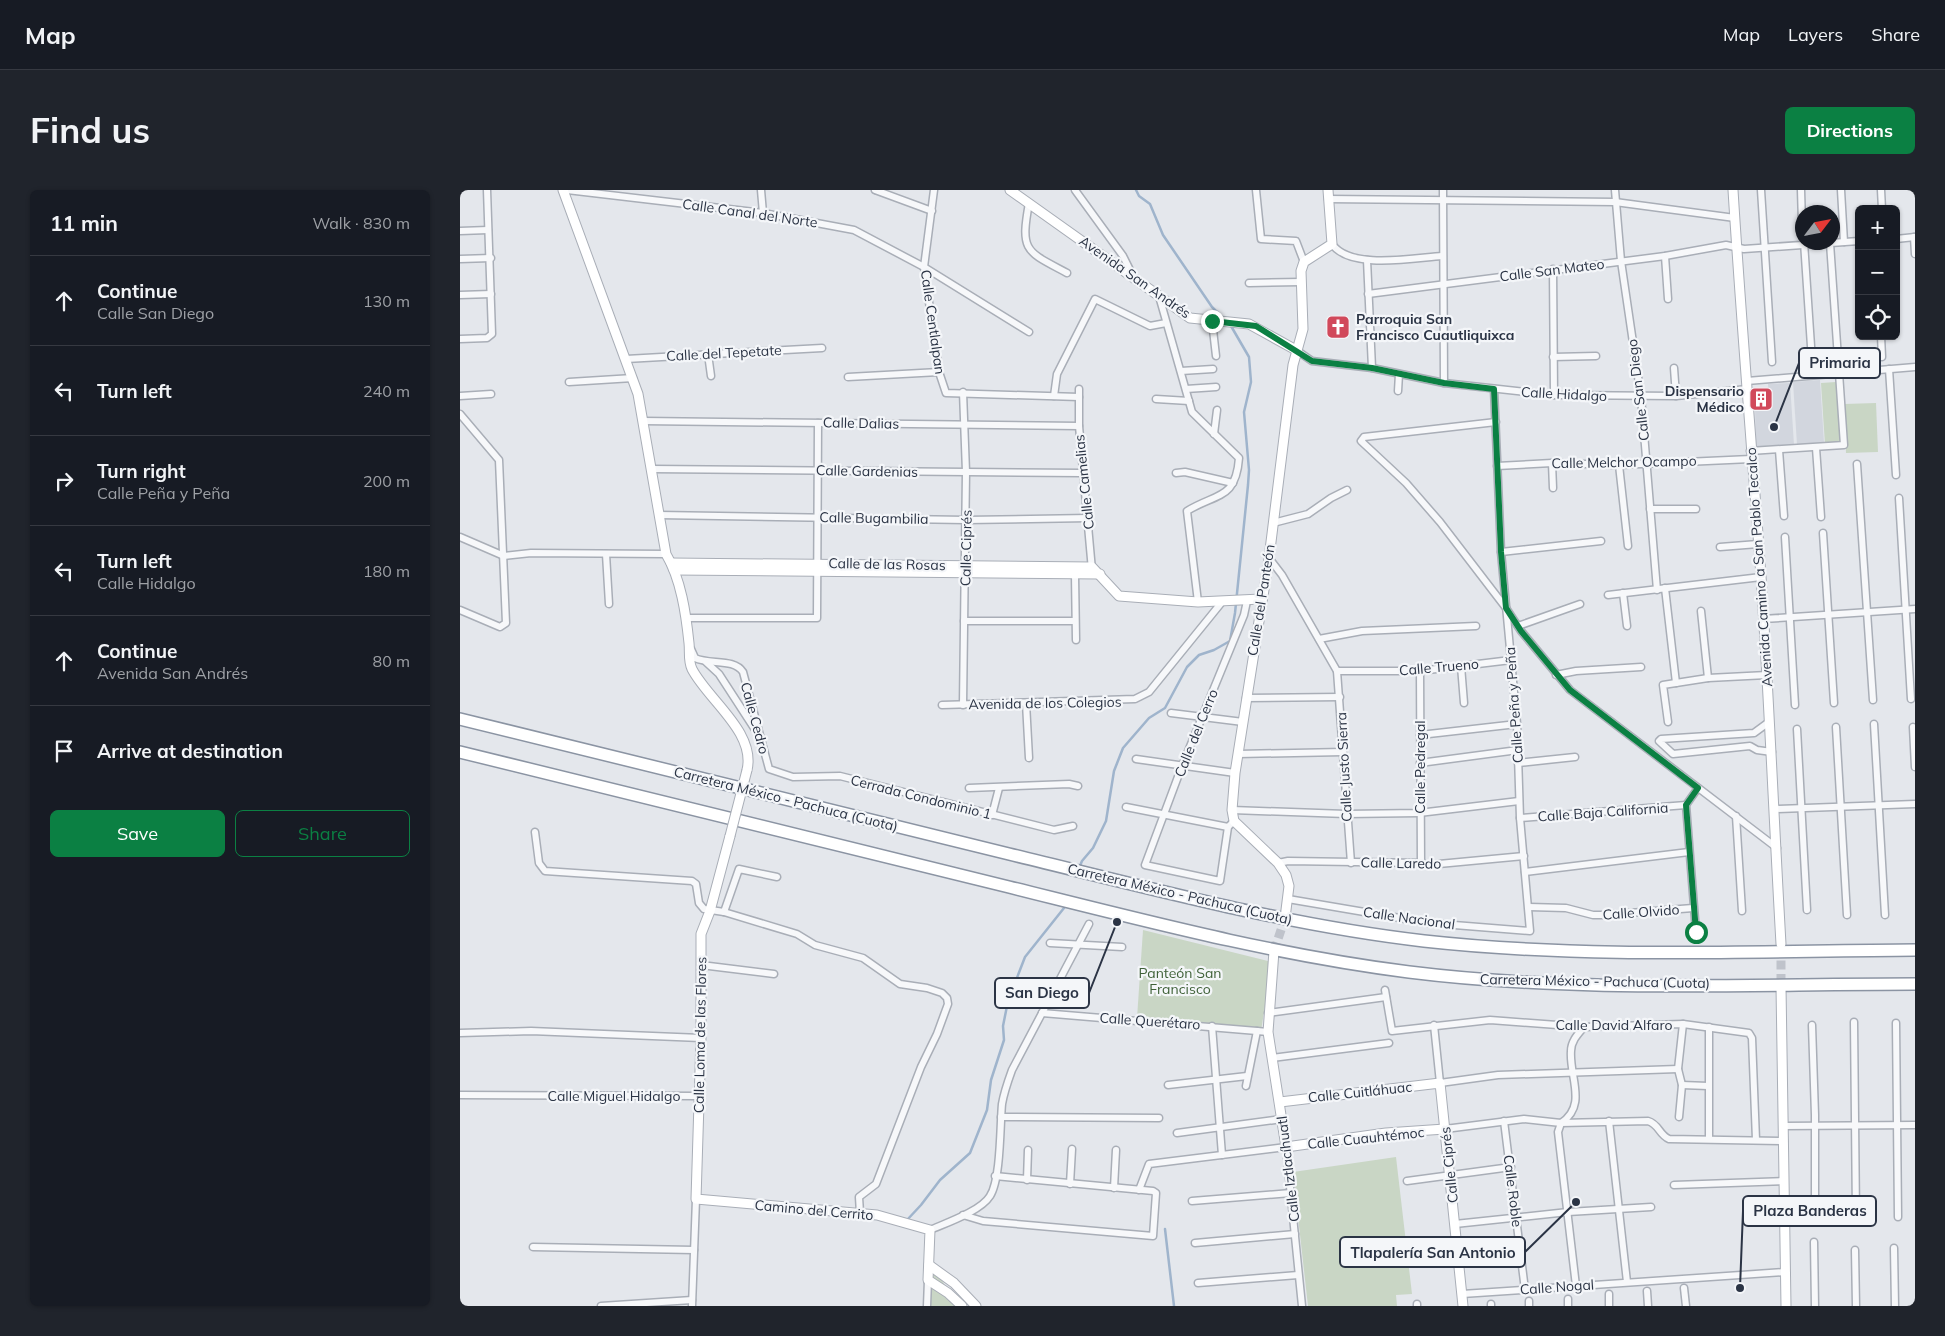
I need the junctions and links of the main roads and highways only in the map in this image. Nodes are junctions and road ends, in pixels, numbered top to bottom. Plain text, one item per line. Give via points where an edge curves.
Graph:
1 (460, 719) edge
2 (460, 752) edge
3 (1915, 950) edge
4 (1915, 984) edge

1 - 3 highway, Carretera México - Pachuca (Cuota) via 1154,889 1300,922 1373,934 1477,946 1612,952
2 - 4 highway, Carretera México - Pachuca (Cuota) via 1121,914 1324,960 1440,976 1565,984

